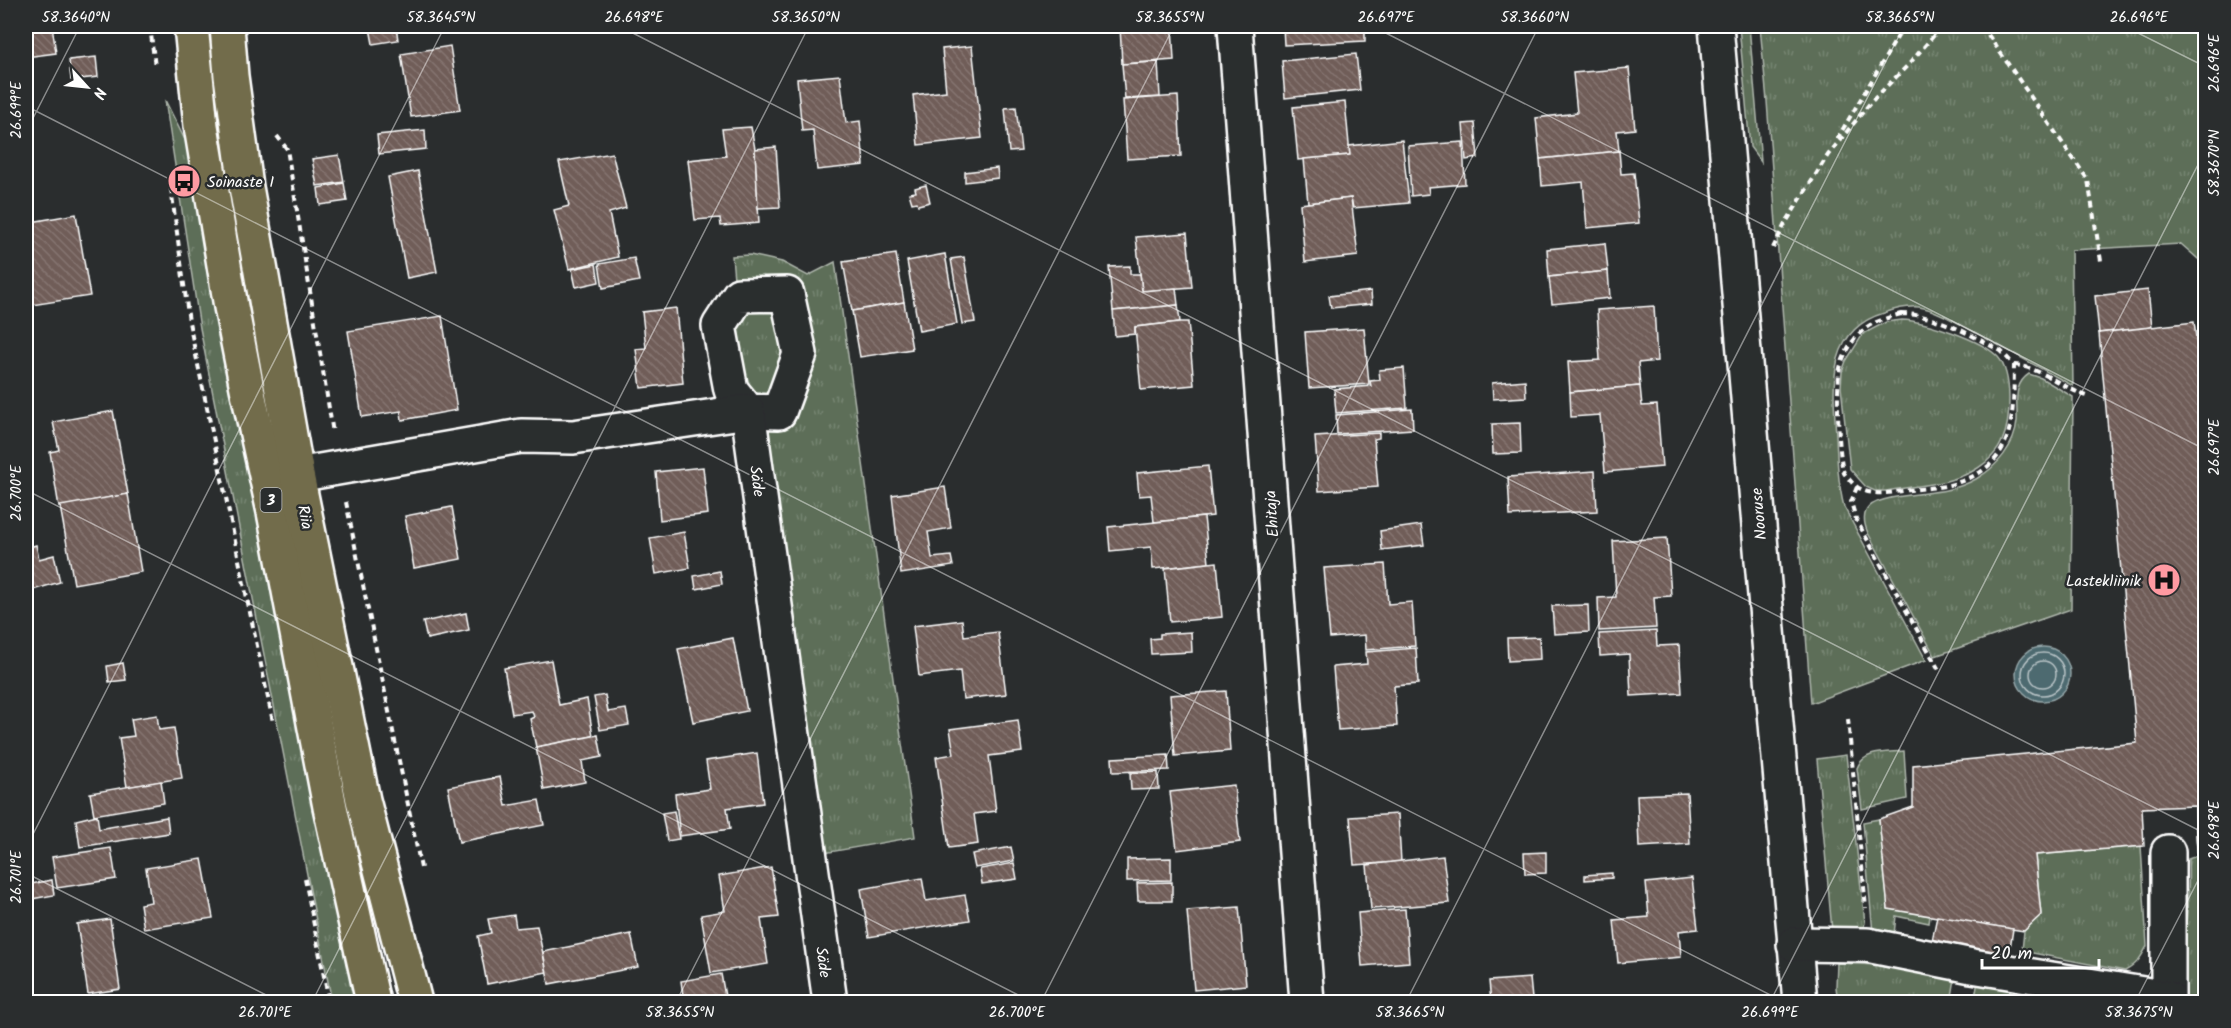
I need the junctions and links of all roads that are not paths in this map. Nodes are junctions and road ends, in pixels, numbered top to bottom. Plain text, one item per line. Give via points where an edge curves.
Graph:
1 (191, 26) edge
2 (227, 26) edge
3 (1234, 26) edge
4 (1716, 26) edge
5 (297, 475) junction
6 (2168, 852) dead end
7 (1794, 944) junction
8 (2168, 1000) edge
9 (373, 1002) edge
10 (415, 1002) edge
11 (830, 1002) edge
12 (1307, 1002) edge
13 (1800, 1002) edge

1 - 9 highway, Riia / 3 via 201,126 231,307 330,807
2 - 5 highway, Riia / 3 via 246,187
3 - 12 street, Ehitaja
4 - 7 street, Nooruse
5 - 10 highway, Riia / 3 via 363,800
5 - 11 street, Säde via 521,436 573,436 748,411
6 - 8 street
7 - 8 street via 1867,945
7 - 13 street, Nooruse

